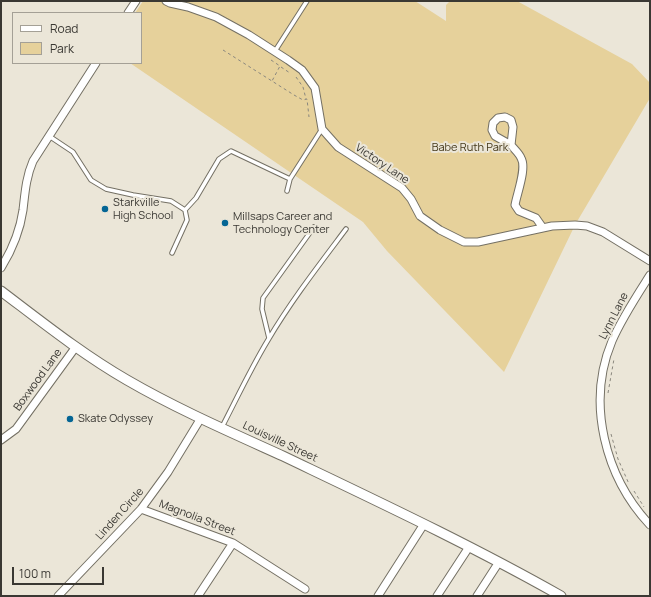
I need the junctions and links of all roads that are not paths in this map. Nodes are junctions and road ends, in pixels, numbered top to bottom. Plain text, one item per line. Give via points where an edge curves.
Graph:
1 (136, 1) edge
2 (166, 1) edge
3 (307, 1) edge
4 (129, 12) edge
5 (274, 51) junction
6 (95, 64) edge
7 (322, 128) junction
8 (49, 136) junction
9 (511, 145) dead end
10 (290, 179) junction
11 (287, 191) dead end
12 (185, 210) junction
13 (314, 227) dead end
14 (543, 228) junction
15 (346, 229) dead end
16 (172, 253) dead end
17 (650, 261) edge
18 (1, 268) edge
19 (650, 275) edge
20 (1, 291) edge
21 (269, 338) junction
22 (75, 348) junction
23 (201, 418) junction
24 (222, 428) junction
25 (1, 440) edge
26 (141, 509) junction
27 (424, 524) junction
28 (650, 525) edge
29 (232, 543) junction
30 (469, 546) junction
31 (499, 562) junction
32 (304, 589) dead end
33 (58, 596) edge
34 (198, 596) edge
35 (378, 596) edge
36 (437, 596) edge
37 (477, 596) edge
38 (561, 596) edge

1 - 4 street
2 - 5 street via 216,17
3 - 5 lane
5 - 7 street via 302,70 315,88
6 - 8 street
7 - 10 lane
7 - 14 street, Victory Lane via 338,147 402,188 420,216 464,242 478,242
8 - 12 lane via 73,152 91,180 106,189 171,201
8 - 18 street via 29,171 18,232
9 - 14 street via 522,159 523,173 515,205 519,211 536,218
10 - 11 lane
10 - 12 lane via 231,151 219,160 196,198
12 - 16 lane via 187,220
13 - 21 lane via 263,298 262,309
14 - 17 street, Victory Lane via 587,226 603,232
15 - 21 lane
19 - 28 street, Lynn Lane via 611,342 600,398 606,448 615,472 628,497
20 - 22 main road, Louisville Street
21 - 24 lane
22 - 23 main road, Louisville Street via 127,381
22 - 25 street, Boxwood Lane via 16,429
23 - 24 main road, Louisville Street
23 - 26 street, Linden Circle via 168,472
24 - 27 main road, Louisville Street
26 - 29 street, Magnolia Street
26 - 33 street, Linden Circle
27 - 30 main road, Louisville Street
27 - 35 street
29 - 32 street, Magnolia Street
29 - 34 street
30 - 31 main road, Louisville Street
30 - 36 street
31 - 37 street
31 - 38 main road, Louisville Street

